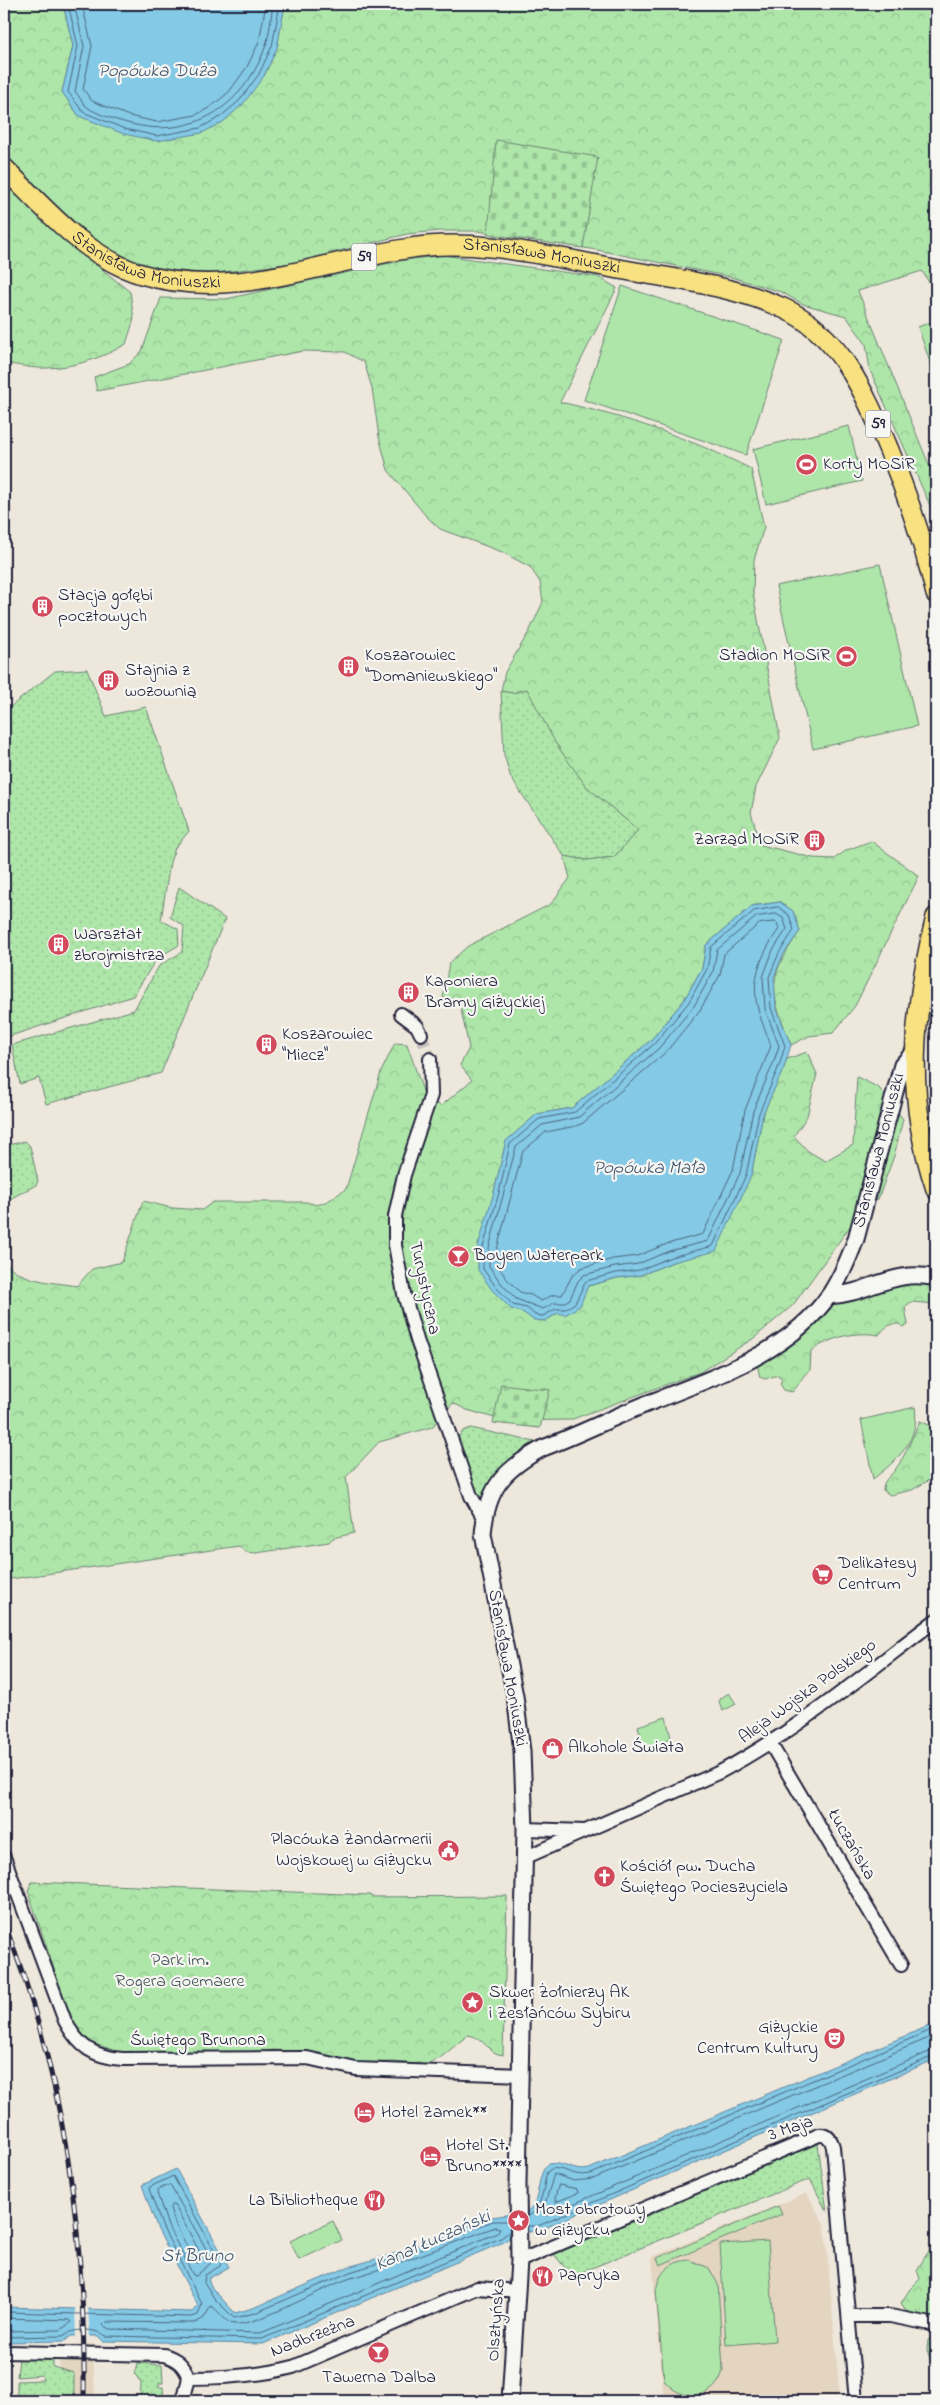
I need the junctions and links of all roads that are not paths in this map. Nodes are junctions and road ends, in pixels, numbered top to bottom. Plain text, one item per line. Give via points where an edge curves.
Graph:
1 (4, 168) edge
2 (936, 594) edge
3 (936, 917) edge
4 (401, 1014) dead end
5 (421, 1034) tunnel mouth
6 (914, 1052) junction
7 (430, 1059) tunnel mouth
8 (936, 1189) edge
9 (936, 1278) edge
10 (829, 1296) junction
11 (484, 1519) junction
12 (936, 1620) edge
13 (770, 1743) junction
14 (524, 1829) junction
15 (585, 1831) junction
16 (4, 1857) edge
17 (524, 1858) junction
18 (901, 1965) dead end
19 (520, 2075) junction
20 (520, 2241) joint
21 (519, 2261) junction
22 (518, 2291) junction
23 (849, 2316) junction
24 (936, 2325) edge
25 (4, 2352) edge
26 (189, 2378) junction
27 (182, 2401) edge
28 (510, 2401) edge
29 (856, 2401) edge

1 - 2 main road, Stanisława Moniuszki / 59 via 61,223 99,254 140,274 176,282 249,281 407,248 455,246 517,252 732,291 783,308 809,324 833,347 869,402 910,501
3 - 6 main road, Stanisława Moniuszki via 920,990
4 - 5 street via 417,1026
6 - 8 main road via 921,1125
6 - 10 street, Stanisława Moniuszki via 902,1065 856,1239 847,1264
7 - 11 street, Turystyczna via 431,1095 404,1175 395,1216 395,1245 417,1340 471,1496
9 - 10 street via 896,1277 845,1295
10 - 11 street, Stanisława Moniuszki via 790,1335 735,1367 543,1448 522,1460 497,1484 490,1495
11 - 14 street, Stanisława Moniuszki via 483,1534 520,1725
12 - 13 street, Aleja Wojska Polskiego
13 - 15 street, Aleja Wojska Polskiego via 720,1772
13 - 18 street, Łuczańska
14 - 15 street, Aleja Wojska Polskiego
14 - 17 street, Stanisława Moniuszki
15 - 17 street, Aleja Wojska Polskiego
16 - 19 street, Świętego Brunona via 66,2021 77,2041 96,2053 123,2059 307,2058 356,2069
17 - 19 street, Stanisława Moniuszki
19 - 20 street, Stanisława Moniuszki
20 - 21 street, Olsztyńska
21 - 22 street, Olsztyńska
21 - 23 street, 3 Maja via 819,2134 828,2136 834,2147
22 - 26 street, Nadbrzeżna via 477,2288 278,2371 223,2378
22 - 28 street, Olsztyńska
23 - 24 street via 890,2316
23 - 29 street, 3 Maja
25 - 26 street via 164,2355 175,2358
26 - 27 street

